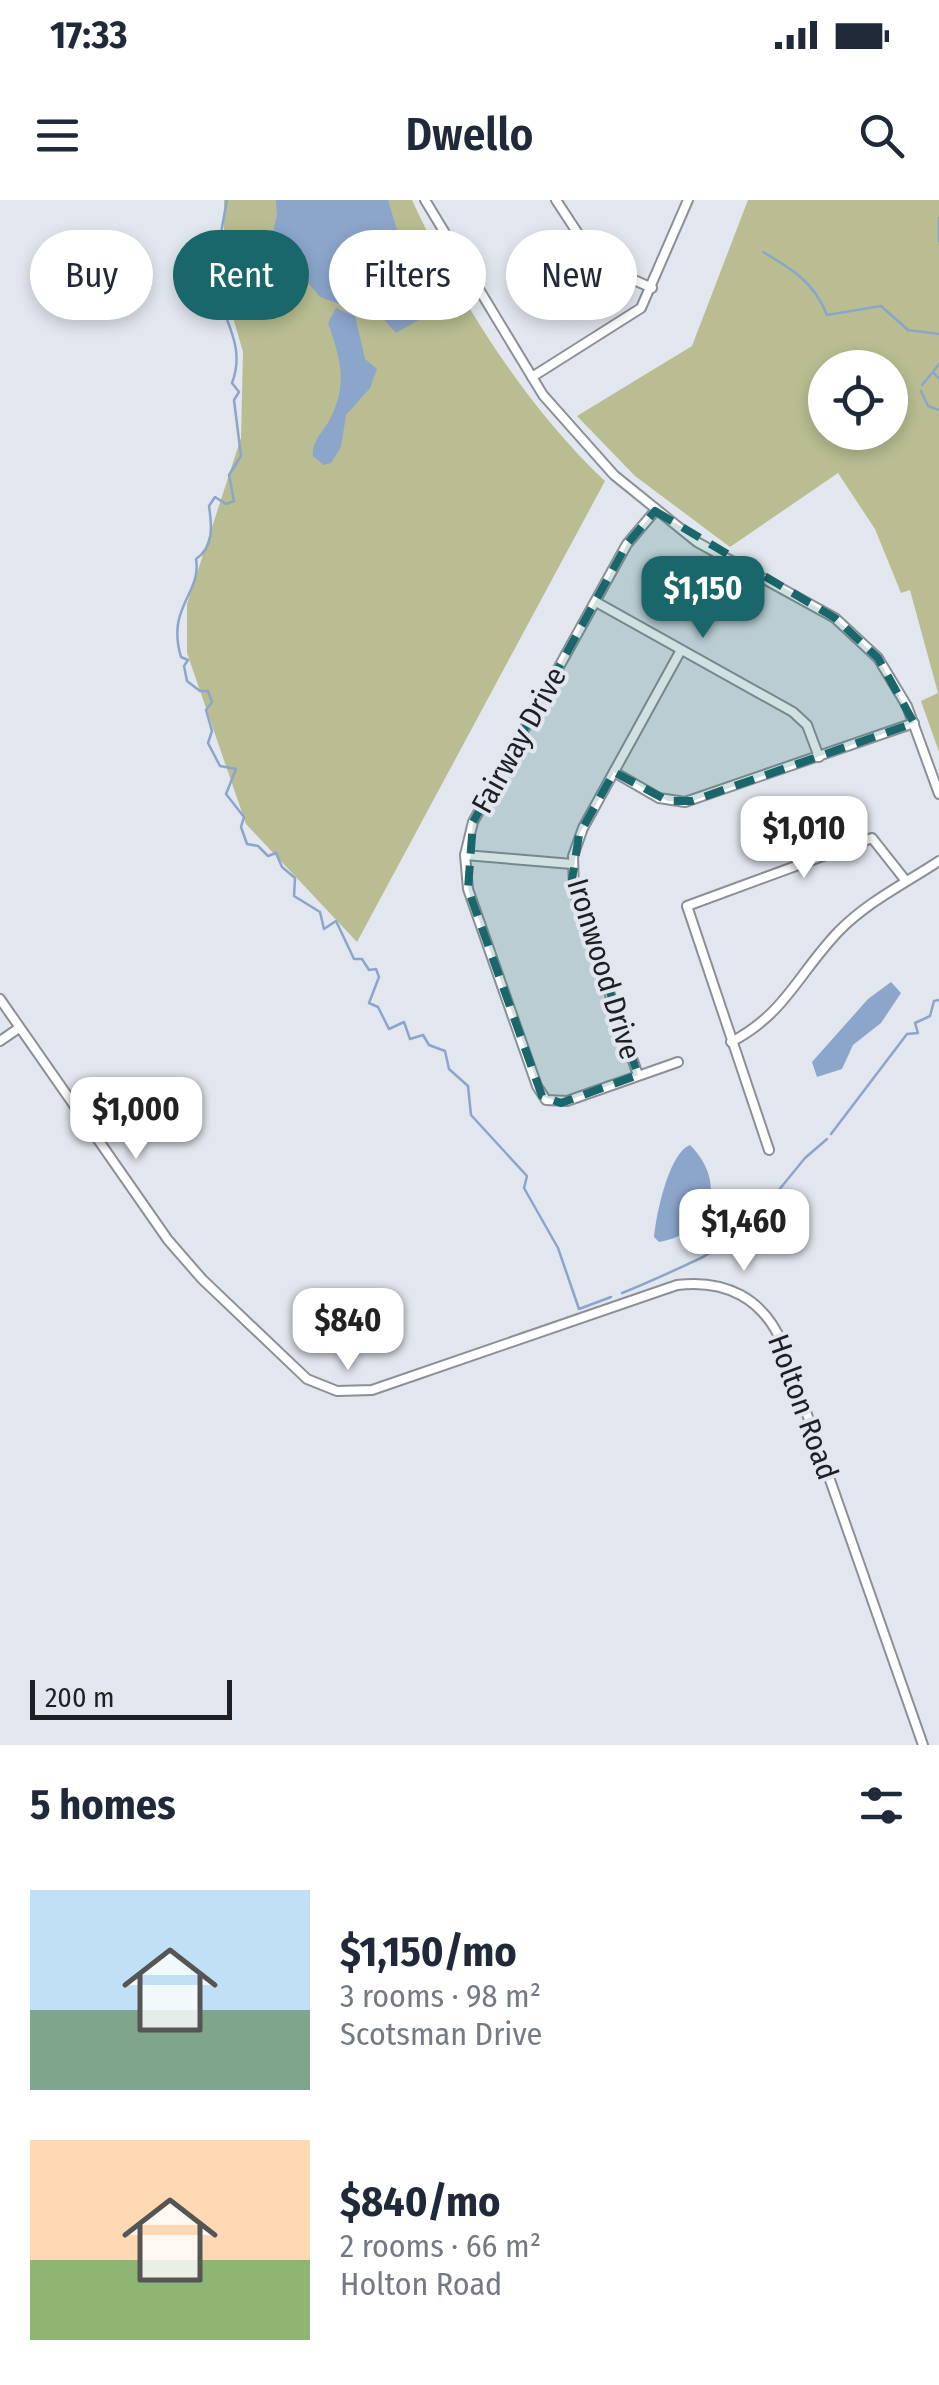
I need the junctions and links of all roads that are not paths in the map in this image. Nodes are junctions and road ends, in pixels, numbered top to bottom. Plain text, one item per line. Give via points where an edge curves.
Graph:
1 (425, 200) edge
2 (556, 200) edge
3 (688, 200) edge
4 (652, 288) junction
5 (532, 377) junction
6 (655, 511) junction
7 (596, 602) junction
8 (682, 650) junction
9 (914, 724) junction
10 (820, 757) junction
11 (614, 772) junction
12 (939, 794) edge
13 (465, 855) junction
14 (939, 861) edge
15 (572, 864) junction
16 (906, 881) junction
17 (0, 1000) edge
18 (20, 1028) junction
19 (0, 1041) edge
20 (731, 1042) junction
21 (678, 1062) dead end
22 (638, 1075) junction
23 (769, 1150) dead end
24 (923, 1745) edge

1 - 5 street
2 - 4 street via 598,264
3 - 4 street
4 - 5 street via 632,317
5 - 6 street via 576,435
6 - 7 street, Fairway Drive via 627,544
6 - 9 street via 852,631 891,675
7 - 8 street
7 - 13 street, Fairway Drive via 472,822
8 - 10 street via 796,714
8 - 11 street, Ironwood Drive
9 - 10 street
9 - 12 street
10 - 11 street via 681,802 659,798
11 - 15 street, Ironwood Drive
13 - 15 street
13 - 22 street, Fairway Drive via 471,898 546,1100 566,1102
14 - 16 street
15 - 22 street, Ironwood Drive via 576,900
16 - 20 street via 847,923 776,1012
16 - 20 street via 872,838 688,904
17 - 18 street, Holton Road
18 - 19 street
18 - 24 street, Holton Road via 178,1253 286,1363 319,1385 372,1390 677,1285 716,1284 756,1304 782,1342
20 - 23 street
21 - 22 street

